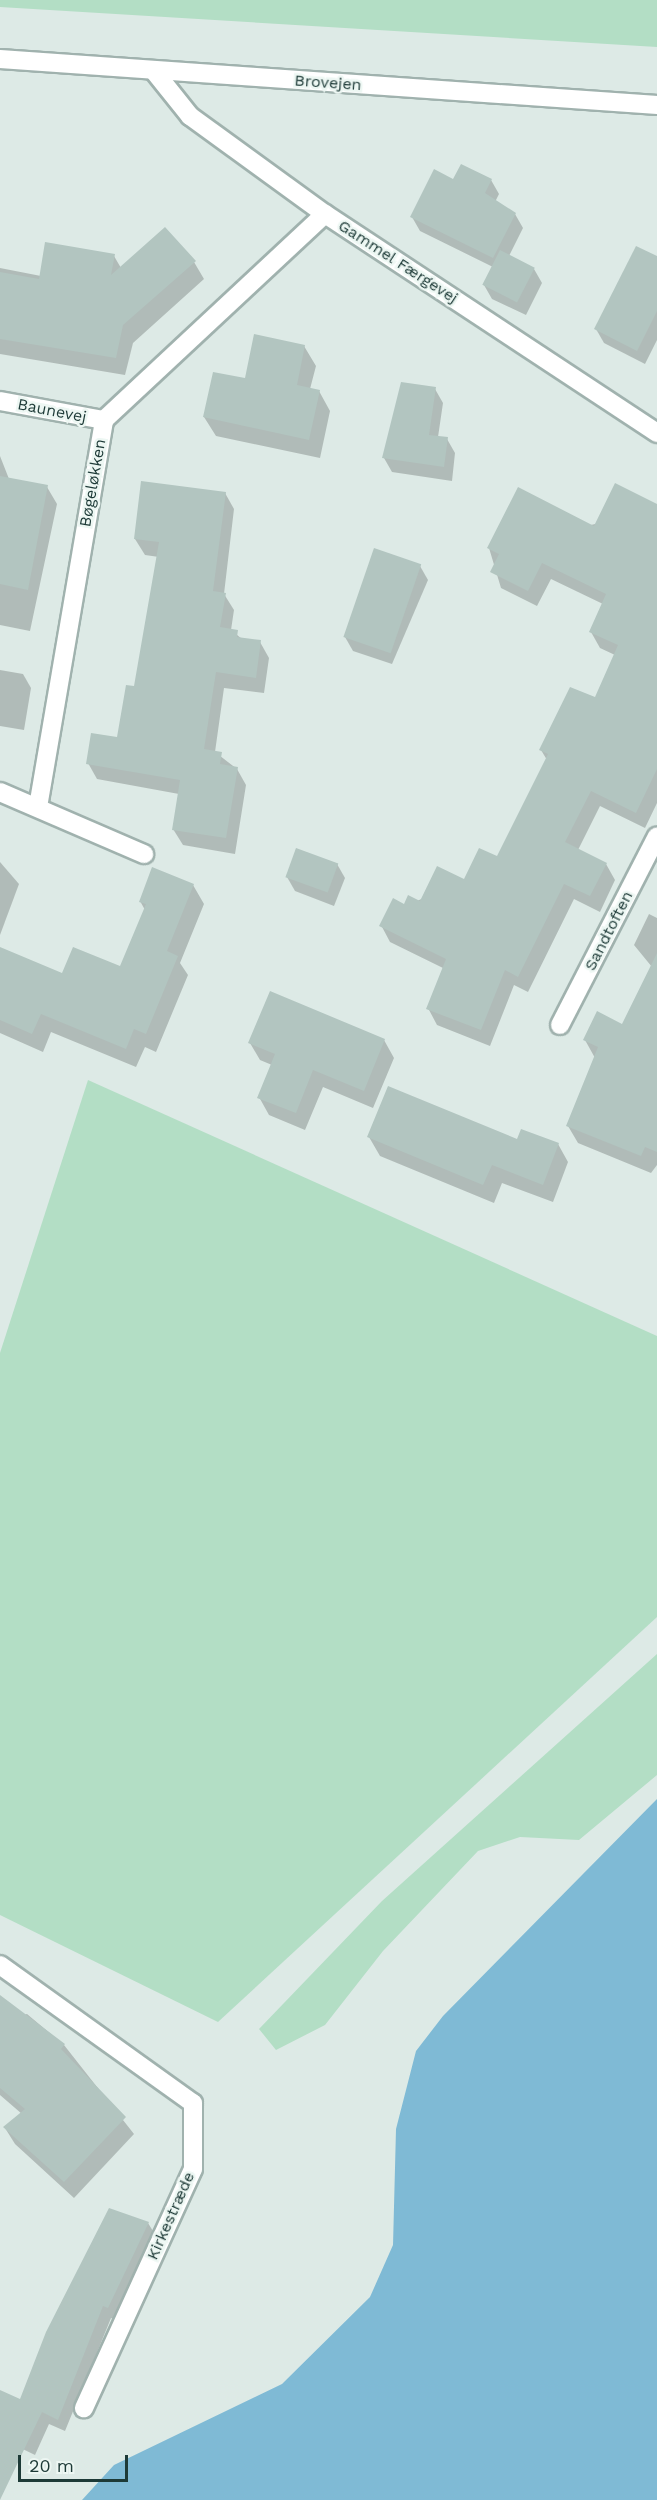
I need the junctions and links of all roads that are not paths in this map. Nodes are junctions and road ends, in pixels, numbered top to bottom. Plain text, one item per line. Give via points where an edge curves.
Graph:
1 (0, 59) edge
2 (154, 71) junction
3 (657, 105) edge
4 (325, 214) junction
5 (0, 400) edge
6 (104, 420) junction
7 (657, 433) edge
8 (0, 792) edge
9 (38, 807) junction
10 (657, 836) edge
11 (144, 854) dead end
12 (560, 1025) dead end
13 (0, 1965) edge
14 (84, 2408) dead end

1 - 2 street, Brovejen
2 - 3 street, Brovejen
2 - 4 street, Gammel Færgevej via 190,116
4 - 6 street, Bøgeløkken
4 - 7 street, Gammel Færgevej
5 - 6 street, Baunevej
6 - 9 street, Bøgeløkken
8 - 9 street
9 - 11 street
10 - 12 street, Sandtoften
13 - 14 street, Kirkestræde via 193,2103 193,2169

